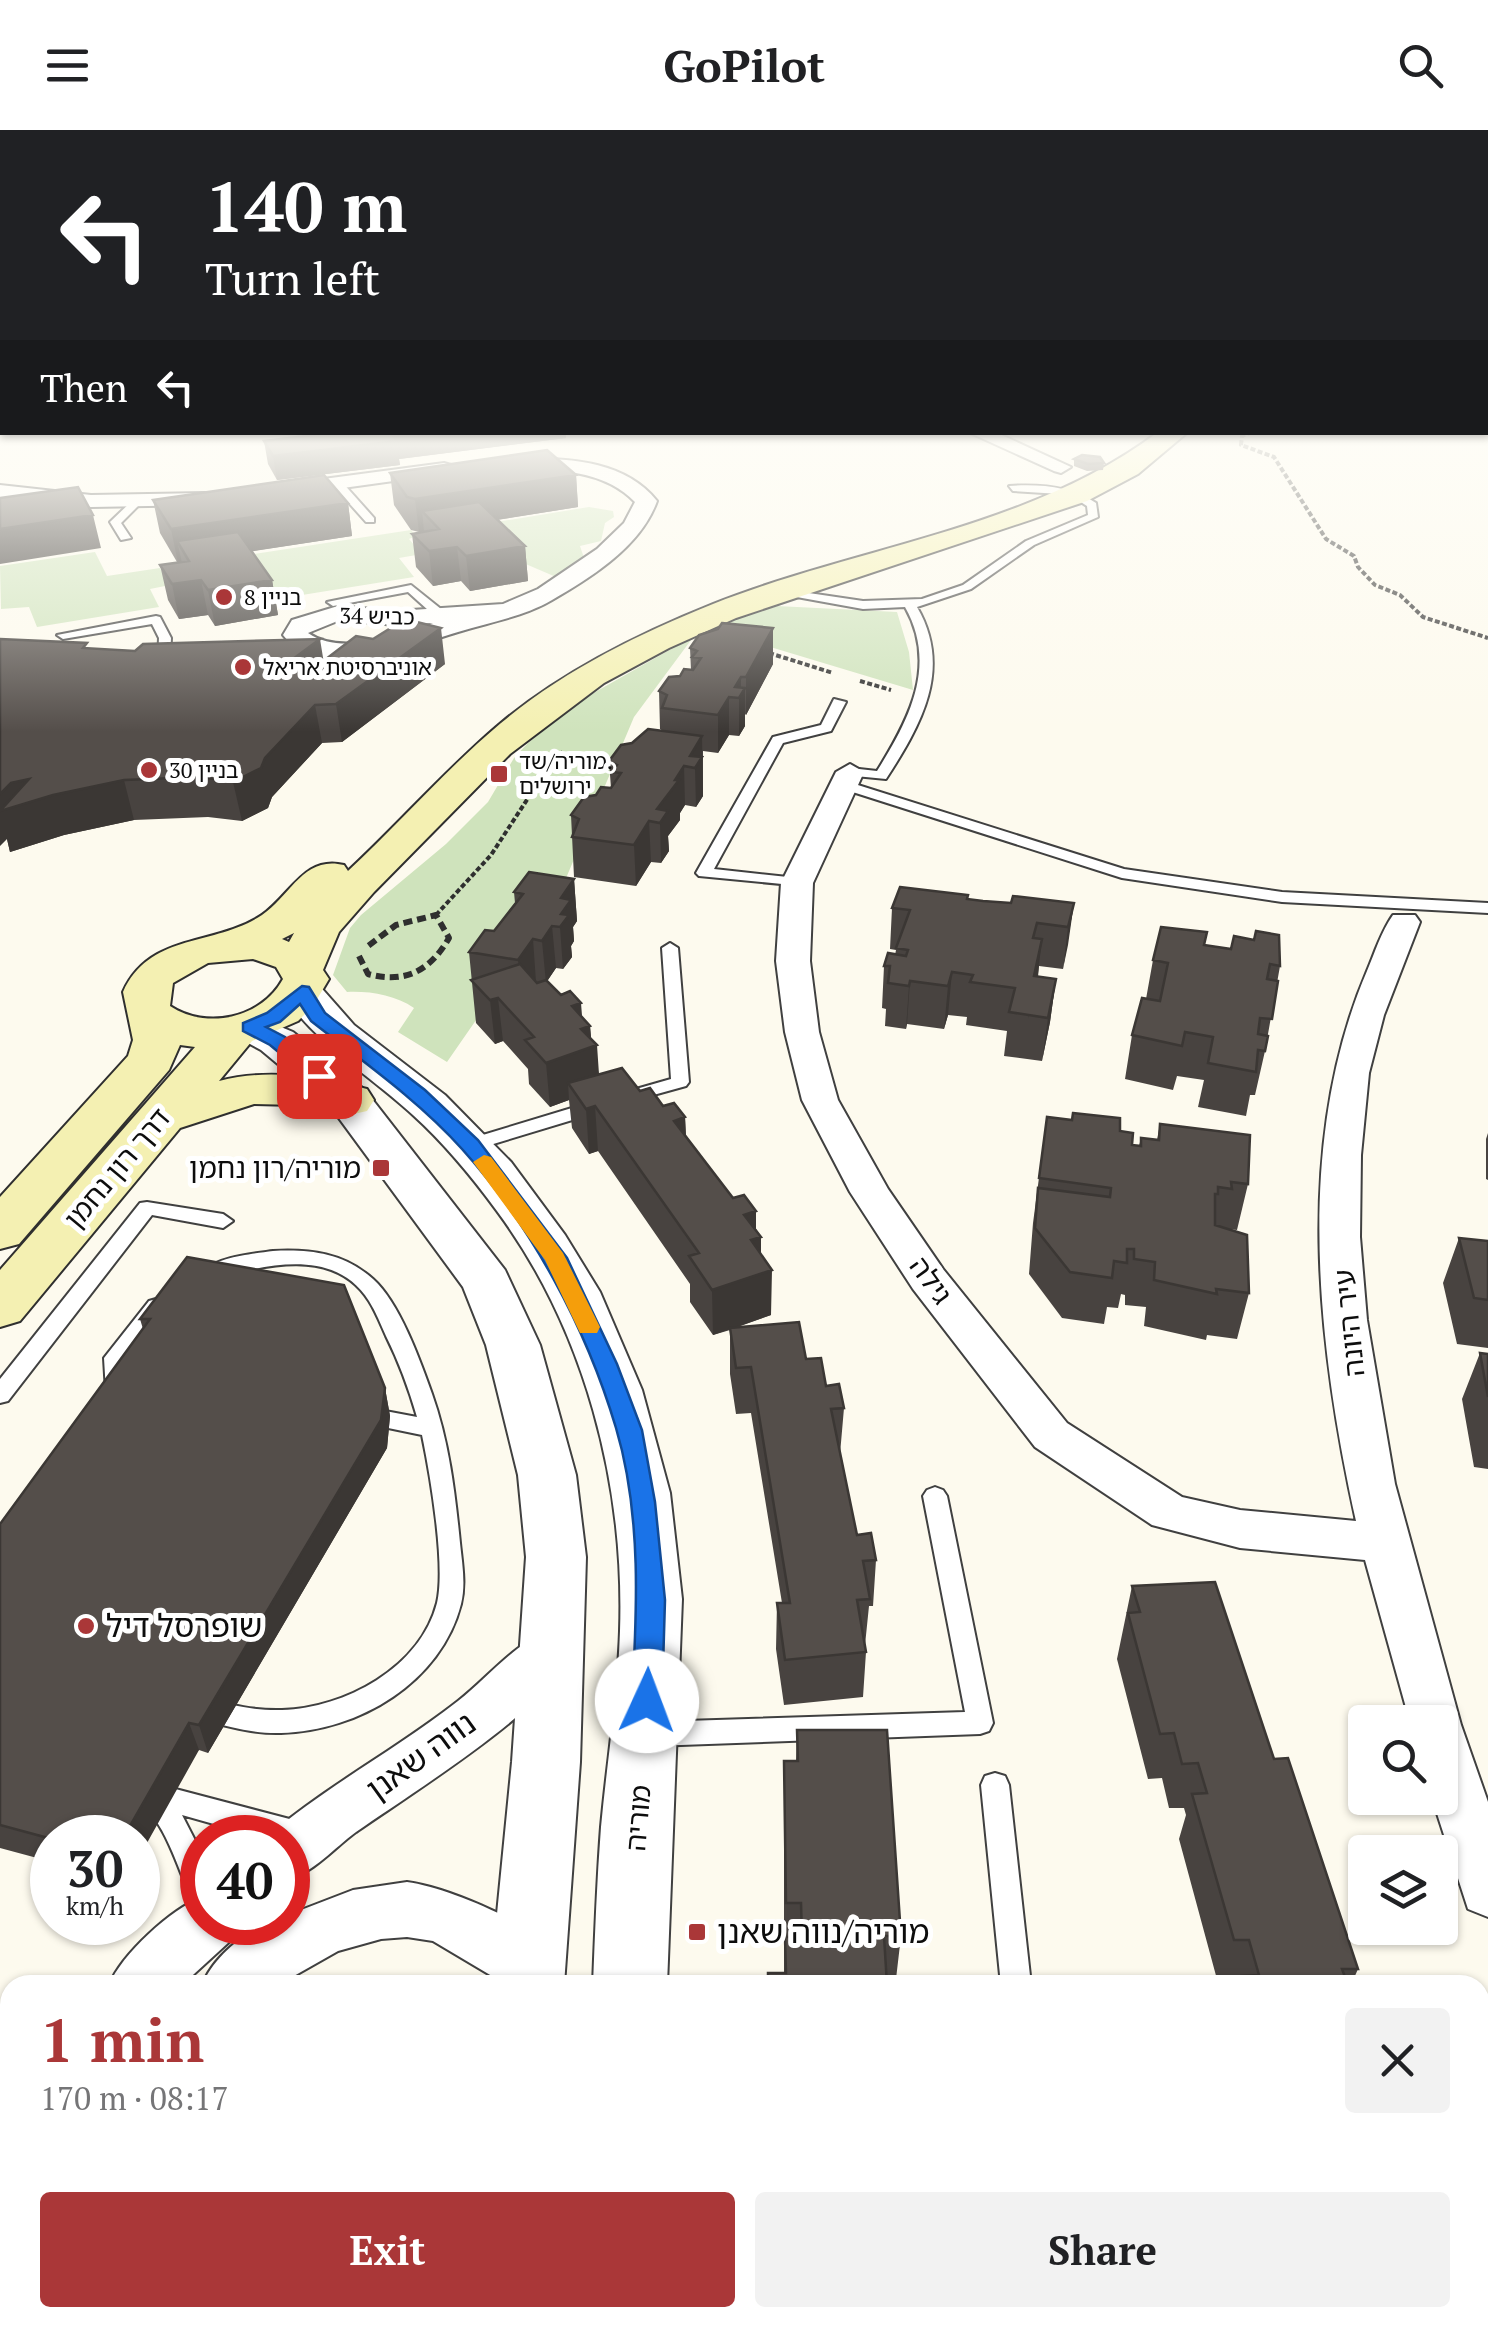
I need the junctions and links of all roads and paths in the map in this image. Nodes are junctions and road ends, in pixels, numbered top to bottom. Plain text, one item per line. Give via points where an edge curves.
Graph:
1 (118, 526) edge
2 (631, 526) edge
3 (905, 526) edge
4 (927, 526) edge
5 (1069, 526) edge
6 (1318, 526) edge
7 (125, 538) dead end
8 (773, 592) junction
9 (333, 602) dead end
10 (909, 604) junction
11 (642, 612) dead end
12 (502, 613) junction
13 (442, 616) junction
14 (63, 635) dead end
15 (1488, 638) edge
16 (757, 650) edge
17 (164, 660) joint
18 (132, 662) edge
19 (902, 694) dead end
20 (840, 702) dead end
21 (575, 740) dead end
22 (846, 778) junction
23 (375, 823) dead end
24 (797, 882) junction
25 (1488, 908) edge
26 (436, 915) junction
27 (1404, 922) dead end
28 (235, 945) junction
29 (670, 948) dead end
30 (302, 980) junction
31 (149, 1013) junction
32 (243, 1028) junction
33 (349, 1100) junction
34 (160, 1118) junction
35 (470, 1145) junction
36 (222, 1222) dead end
37 (0, 1231) edge
38 (0, 1308) edge
39 (0, 1395) edge
40 (336, 1410) edge
41 (108, 1413) edge
42 (430, 1428) junction
43 (935, 1496) dead end
44 (1385, 1543) junction
45 (550, 1652) junction
46 (174, 1702) edge
47 (1431, 1705) edge
48 (646, 1735) junction
49 (995, 1785) dead end
50 (124, 1788) edge
51 (1458, 1794) edge
52 (155, 1796) junction
53 (210, 1815) edge
54 (310, 1836) edge
55 (180, 1838) edge
56 (1488, 1890) edge
57 (183, 1945) edge
58 (150, 1975) edge
59 (243, 1975) edge
60 (527, 1975) edge
61 (630, 1975) edge
62 (1015, 1975) edge

1 - 7 lane
2 - 12 street, כביש 34 via 544,595
3 - 11 main road via 735,576
4 - 8 main road
5 - 10 lane via 1030,543 947,597
6 - 15 path via 1354,556 1375,585 1400,594 1422,617
8 - 10 lane
8 - 30 main road via 646,645 529,719 348,896 307,945
9 - 13 lane via 410,588
10 - 22 lane via 925,647 924,692 881,776
12 - 13 street, כביש 34
12 - 13 street, כביש 34 via 358,650 317,648 296,636 301,625 338,613
14 - 17 lane via 156,620 165,638
16 - 19 path
17 - 18 street
20 - 24 lane via 826,728 778,740 704,873
21 - 26 path via 546,769 491,855
22 - 24 street, גילה
22 - 25 lane via 1122,873 1282,898
23 - 28 main road via 300,905
24 - 44 street, גילה via 793,961 820,1100 928,1279 1051,1435 1168,1512 1240,1529
26 - 26 path via 449,938 430,965 402,979 368,974 359,956 371,943 396,925
27 - 44 street, עיר היונה via 1352,1071 1343,1180 1341,1296
28 - 30 main road via 293,958
28 - 31 main road, דרך רון נחמן via 198,952 161,970 148,984
29 - 35 lane via 680,1082
30 - 32 main road via 274,1018
30 - 35 street, מוריה via 318,1017
31 - 32 main road via 183,1031
31 - 37 main road, דרך רון נחמן via 157,1040 152,1060
32 - 33 street via 278,1041
32 - 34 main road, דרך רון נחמן
33 - 34 main road via 279,1086 244,1088
33 - 45 street via 487,1282 513,1345 549,1492 556,1556
34 - 38 main road, דרך רון נחמן
35 - 48 street, מוריה via 555,1258 630,1430 651,1600
36 - 39 lane via 147,1208
40 - 42 lane
41 - 42 lane via 118,1398 114,1358 179,1286 257,1261 306,1257 339,1265 373,1290 420,1389
42 - 46 lane via 445,1477 449,1603 437,1632 401,1677 342,1710 286,1722
43 - 48 lane via 980,1723
44 - 47 street, עיר היונה
45 - 54 street, נווה שאנן via 476,1718
45 - 60 street
48 - 61 street, מוריה
49 - 62 lane
50 - 52 lane
51 - 56 street
52 - 53 lane
52 - 55 lane
57 - 58 street
59 - 60 street via 310,1933 378,1912 432,1913

